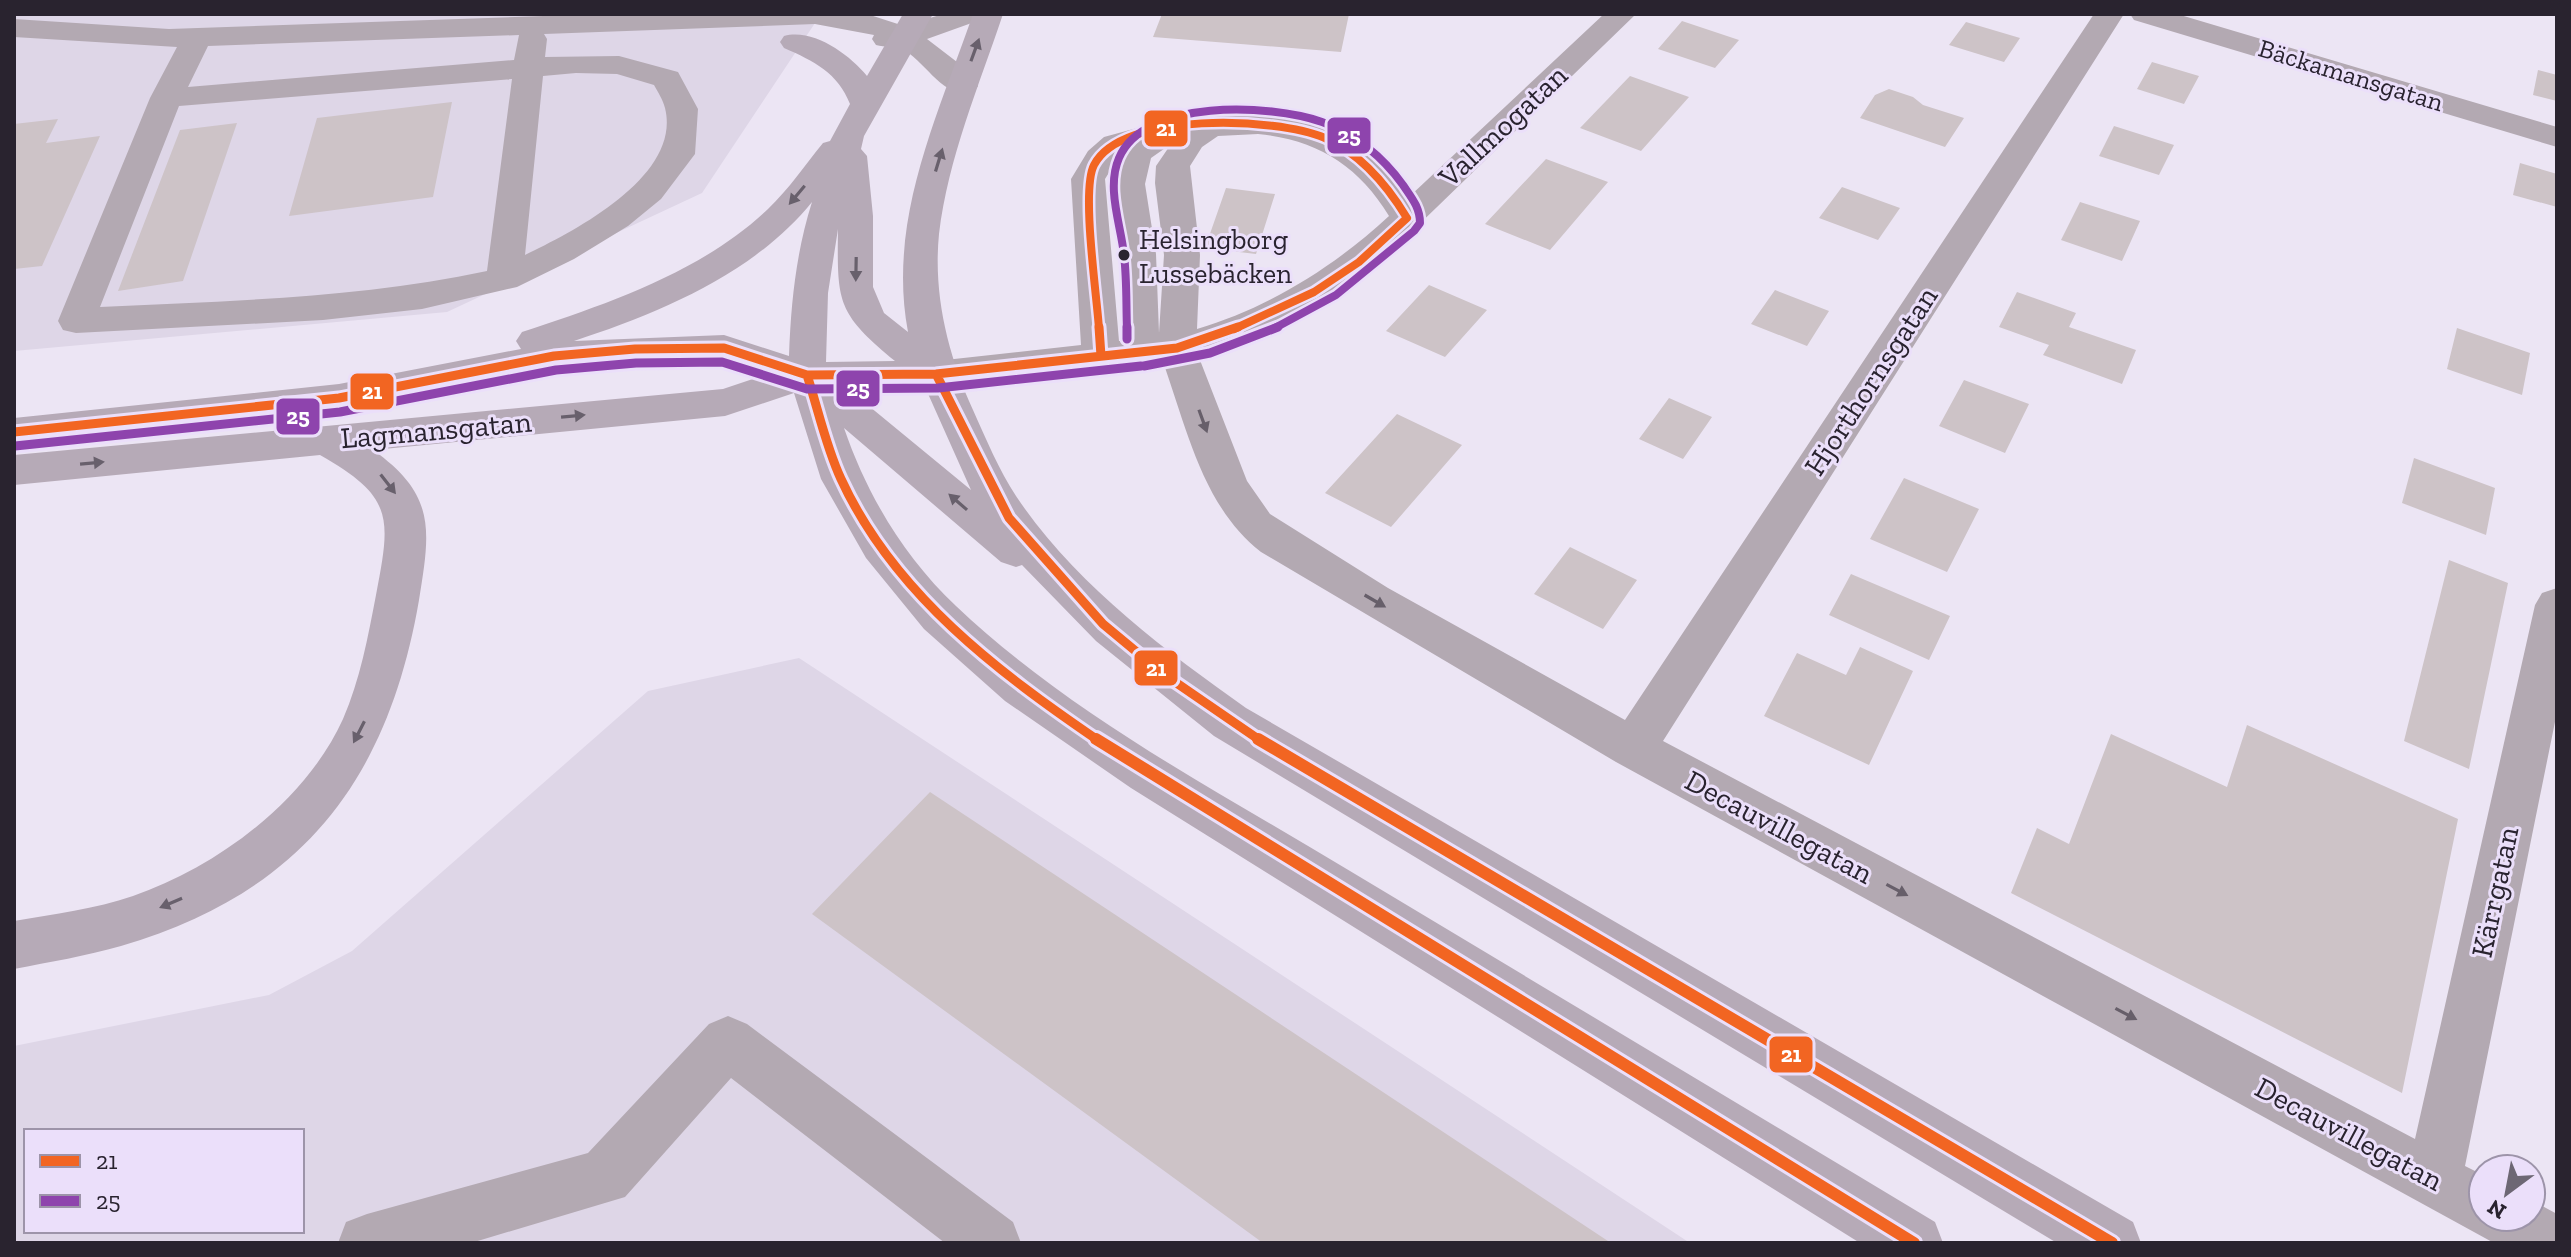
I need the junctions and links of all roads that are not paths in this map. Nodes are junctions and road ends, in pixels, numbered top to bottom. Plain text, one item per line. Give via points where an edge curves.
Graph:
1 (969, 14) edge
2 (988, 14) edge
3 (2109, 14) edge
4 (2145, 14) edge
5 (1615, 16) edge
6 (604, 18) edge
7 (691, 22) junction
8 (534, 24) junction
9 (912, 25) edge
10 (14, 28) edge
11 (198, 37) junction
12 (795, 42) junction
13 (528, 67) junction
14 (962, 86) junction
15 (166, 98) junction
16 (866, 104) junction
17 (1209, 127) junction
18 (848, 136) junction
19 (2557, 137) edge
20 (1407, 218) junction
21 (504, 279) junction
22 (1159, 350) junction
23 (1101, 356) junction
24 (936, 374) junction
25 (807, 375) junction
26 (396, 386) junction
27 (14, 432) edge
28 (325, 440) junction
29 (14, 470) edge
30 (2557, 605) edge
31 (1103, 624) junction
32 (1633, 748) junction
33 (14, 945) edge
34 (2434, 1179) junction
35 (2467, 1197) edge
36 (2534, 1233) edge
37 (367, 1243) edge
38 (992, 1243) edge
39 (1914, 1243) edge
40 (2112, 1243) edge
41 (2553, 1243) edge

1 - 9 street
14 -> 2 main road
3 - 32 street, Hjorthornsgatan
4 - 19 street, Bäckamansgatan
5 - 20 street, Vallmogatan
6 - 7 street
6 - 8 street
7 - 9 street via 815,15
7 - 12 street
8 - 11 street
8 - 13 street
9 - 12 street via 871,42
9 - 14 street
9 - 16 main road
10 - 11 street
11 - 15 street
12 - 16 main road via 828,55 851,73
13 - 15 street
13 - 21 street
13 - 21 street via 619,65 667,79 682,109 678,154 649,192 616,218
24 -> 14 main road via 919,282 921,234
15 - 21 street via 76,321 323,308 422,297
16 - 18 main road
17 - 20 street via 1268,123 1324,138 1373,172 1398,199
17 - 22 street, Decauvillegatan via 1151,141 1131,164
17 - 23 street via 1121,140 1093,166 1088,194
18 -> 24 main road via 860,303 870,321
18 - 25 main road via 817,243
18 -> 26 main road via 774,223 703,271 578,327
20 - 22 street, Vallmogatan via 1359,262 1314,292 1223,334
22 - 23 street, Vallmogatan
22 -> 32 street, Decauvillegatan via 1228,486 1255,525 1361,593
23 - 24 street, Vallmogatan
24 - 25 main road, Lagmansgatan
24 - 31 main road via 1009,518
25 - 26 main road, Lagmansgatan via 724,348 635,349 554,356
28 -> 25 main road, Lagmansgatan via 725,402
31 -> 25 main road
25 - 39 main road via 843,484 881,547 939,617 1021,688 1148,774
26 - 27 main road, Lagmansgatan via 243,410
29 -> 28 main road, Lagmansgatan
28 -> 33 main road via 380,473 399,497 408,522 375,694 335,775 306,811 268,844 184,898 137,918
30 - 34 street, Kärrgatan
31 - 40 main road via 1230,722
32 -> 34 street, Decauvillegatan
34 - 35 street, Decauvillegatan
36 - 41 street
37 - 38 street via 605,1177 728,1042

